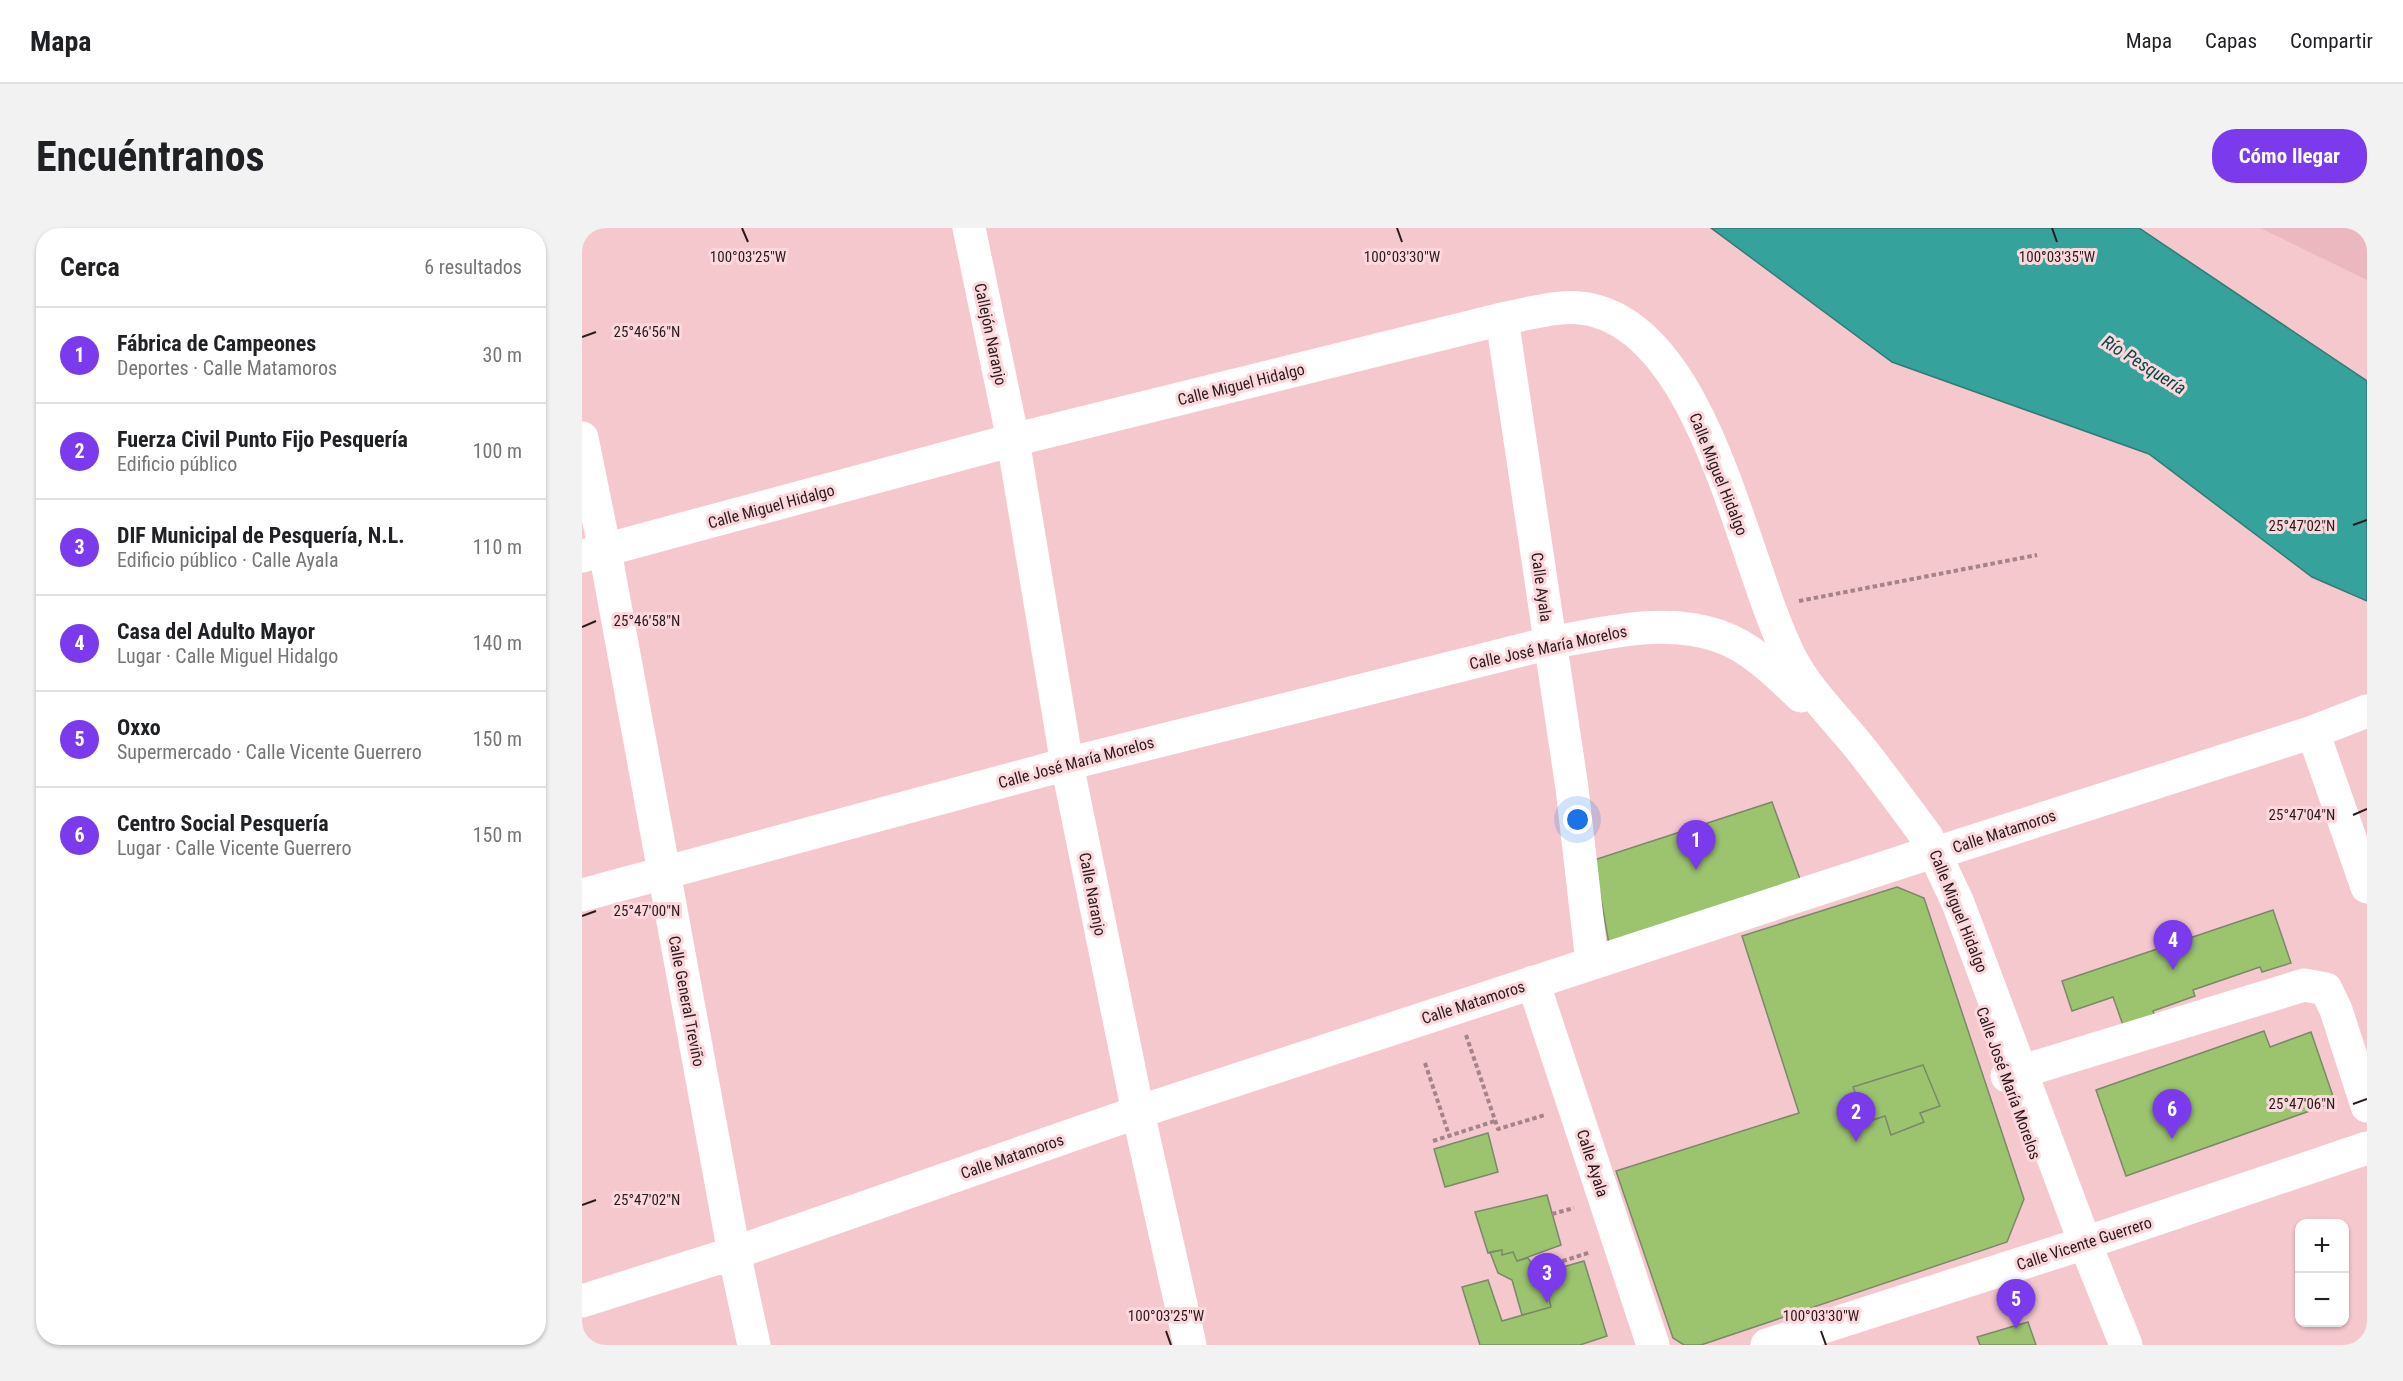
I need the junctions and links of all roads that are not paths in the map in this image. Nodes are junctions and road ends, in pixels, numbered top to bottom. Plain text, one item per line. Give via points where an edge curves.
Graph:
1 (969, 228) edge
2 (1502, 319) junction
3 (582, 438) edge
4 (1013, 440) junction
5 (594, 554) edge
6 (1550, 644) junction
7 (2367, 711) edge
8 (2313, 732) junction
9 (1067, 764) junction
10 (1929, 854) junction
11 (664, 874) junction
12 (2367, 887) edge
13 (582, 895) edge
14 (1593, 962) junction
15 (1533, 982) junction
16 (2014, 1073) junction
17 (2367, 1106) edge
18 (1138, 1112) junction
19 (2367, 1148) edge
20 (2077, 1246) junction
21 (734, 1253) junction
22 (582, 1301) edge
23 (754, 1345) edge
24 (1190, 1345) edge
25 (1653, 1345) edge
26 (1767, 1345) edge
27 (2102, 1345) edge
28 (2126, 1345) edge

1 - 4 street, Callejón Naranjo
2 - 4 street, Calle Miguel Hidalgo
2 - 6 street, Calle Ayala
2 - 10 street, Calle Miguel Hidalgo via 1563,308 1596,311 1628,325 1650,344 1702,423 1790,657 1804,682 1927,837
3 - 5 street, Calle General Treviño
4 - 5 street, Calle Miguel Hidalgo
4 - 9 street, Calle Naranjo
5 - 11 street, Calle General Treviño
6 - 9 street, Calle José María Morelos
6 - 10 street, Calle José María Morelos via 1657,628 1697,631 1736,644 1775,671 1807,702
6 - 14 street, Calle Ayala
7 - 8 street, Calle Matamoros
8 - 10 street, Calle Matamoros
8 - 12 street
9 - 11 street, Calle José María Morelos
9 - 18 street, Calle Naranjo
10 - 14 street, Calle Matamoros
10 - 16 street, Calle José María Morelos
11 - 13 street, Calle José María Morelos
11 - 21 street, Calle General Treviño
14 - 15 street, Calle Matamoros
15 - 18 street, Calle Matamoros
15 - 25 street, Calle Ayala
16 - 17 street via 2304,985 2326,989 2337,1010
16 - 20 street, Calle José María Morelos
18 - 21 street, Calle Matamoros
18 - 24 street, Calle Naranjo
19 - 20 street, Calle Vicente Guerrero
20 - 26 street, Calle Vicente Guerrero
20 - 27 street, Calle José María Morelos
20 - 28 street
21 - 22 street, Calle Matamoros
21 - 23 street, Calle General Treviño

